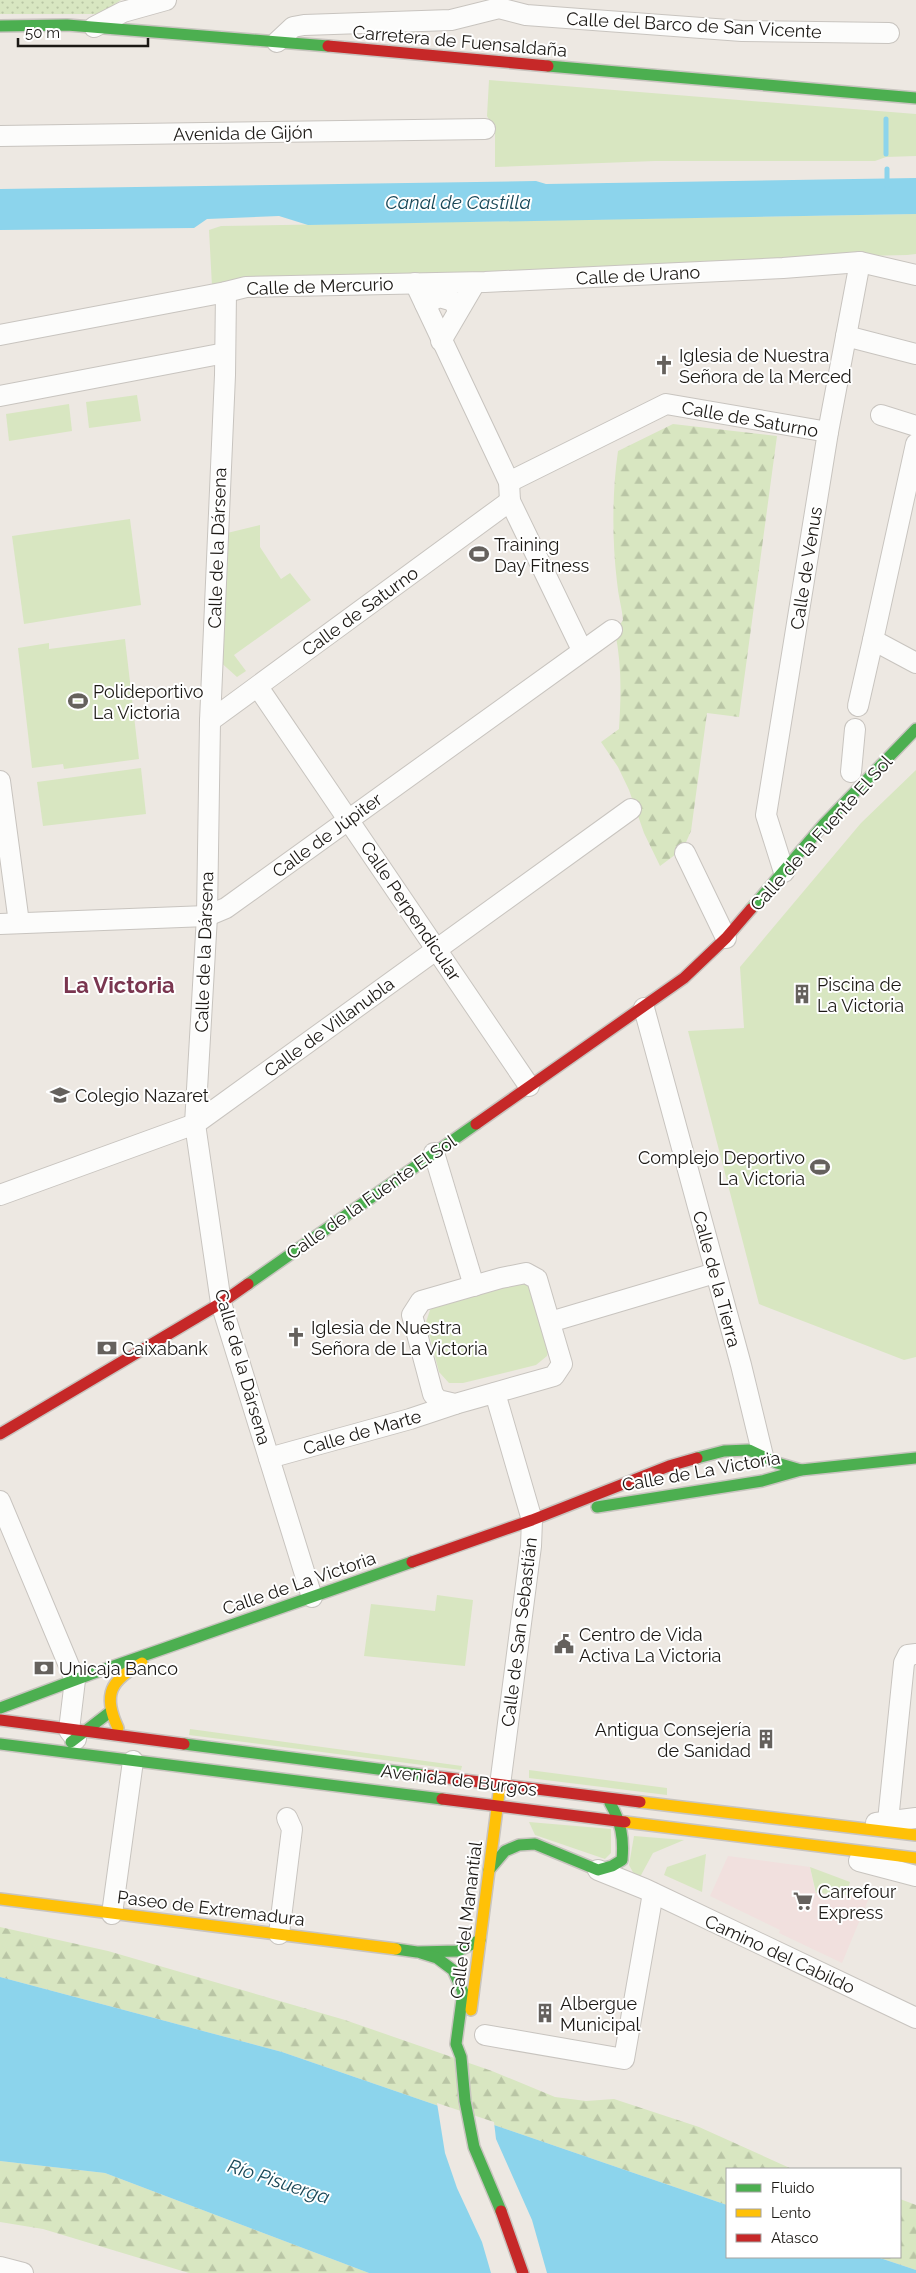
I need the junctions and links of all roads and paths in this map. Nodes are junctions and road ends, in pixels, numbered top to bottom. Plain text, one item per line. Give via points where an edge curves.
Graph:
1 (166, 0) edge
2 (498, 4) edge
3 (0, 26) edge
4 (94, 27) junction
5 (889, 33) dead end
6 (277, 42) junction
7 (916, 98) edge
8 (485, 129) dead end
9 (0, 136) edge
10 (860, 262) junction
11 (916, 275) edge
12 (415, 283) junction
13 (475, 283) junction
14 (226, 292) junction
15 (425, 304) junction
16 (458, 310) junction
17 (0, 335) edge
18 (846, 336) junction
19 (441, 341) junction
20 (225, 352) junction
21 (916, 354) edge
22 (0, 396) edge
23 (881, 415) dead end
24 (916, 426) edge
25 (828, 432) junction
26 (916, 444) edge
27 (510, 491) junction
28 (612, 630) dead end
29 (873, 640) junction
30 (582, 650) junction
31 (916, 663) edge
32 (258, 687) junction
33 (858, 706) dead end
34 (210, 721) junction
35 (855, 729) dead end
36 (916, 729) edge
37 (851, 772) dead end
38 (0, 781) edge
39 (631, 809) dead end
40 (349, 820) junction
41 (685, 852) dead end
42 (784, 872) junction
43 (207, 916) junction
44 (10, 924) edge
45 (726, 938) junction
46 (437, 948) junction
47 (644, 1008) junction
48 (529, 1086) junction
49 (195, 1124) junction
50 (434, 1153) junction
51 (0, 1195) edge
52 (715, 1273) junction
53 (474, 1286) junction
54 (221, 1303) junction
55 (550, 1322) junction
56 (495, 1393) junction
57 (455, 1404) junction
58 (0, 1434) edge
59 (269, 1458) junction
60 (916, 1458) edge
61 (756, 1464) junction
62 (801, 1470) junction
63 (704, 1489) junction
64 (0, 1501) edge
65 (532, 1520) junction
66 (312, 1597) junction
67 (162, 1650) junction
68 (916, 1654) edge
69 (75, 1680) junction
70 (0, 1708) edge
71 (110, 1712) junction
72 (0, 1720) edge
73 (0, 1733) edge
74 (76, 1733) junction
75 (122, 1736) junction
76 (0, 1744) edge
77 (89, 1756) junction
78 (133, 1761) junction
79 (500, 1785) junction
80 (606, 1797) junction
81 (498, 1806) junction
82 (288, 1818) dead end
83 (916, 1818) edge
84 (510, 1819) dead end
85 (621, 1821) junction
86 (888, 1821) junction
87 (849, 1826) junction
88 (523, 1832) dead end
89 (916, 1835) edge
90 (535, 1844) junction
91 (820, 1846) junction
92 (916, 1858) edge
93 (622, 1860) junction
94 (489, 1870) junction
95 (598, 1870) junction
96 (916, 1876) edge
97 (649, 1891) junction
98 (0, 1899) edge
99 (112, 1914) junction
100 (279, 1934) junction
101 (480, 1940) junction
102 (417, 1952) junction
103 (916, 2018) edge
104 (474, 2040) junction
105 (461, 2057) junction
106 (0, 2267) edge
107 (23, 2273) edge
108 (523, 2273) edge

1 - 4 street via 123,12
2 - 5 street, Calle del Barco de San Vicente via 526,15 742,31
2 - 6 street, Calle del Barco de San Vicente via 451,20 304,25 293,28
3 - 4 main road, Carretera de Fuensaldaña
4 - 6 main road, Carretera de Fuensaldaña
6 - 7 main road, Carretera de Fuensaldaña
8 - 9 street, Avenida de Gijón
10 - 11 street, Calle de Urano
10 - 13 street, Calle de Urano
10 - 18 street, Calle de Venus
12 - 13 street, Calle de Urano
12 - 14 street, Calle de Mercurio via 246,287
12 - 15 street
13 - 16 street
14 - 17 street, Calle de Mercurio
14 - 20 street, Calle de la Dársena
15 - 16 street via 439,297 453,301
15 - 19 street
16 - 19 street
18 - 21 street
18 - 25 street, Calle de Venus
19 - 27 street
20 - 22 street
20 - 34 street, Calle de la Dársena
23 - 24 street
25 - 27 street, Calle de Saturno via 666,404
25 - 42 street, Calle de Venus via 766,814
26 - 29 street
27 - 30 street
27 - 32 street, Calle de Saturno
28 - 30 street, Calle de Júpiter
29 - 31 street
29 - 33 street
30 - 40 street, Calle de Júpiter
32 - 34 street, Calle de Saturno
32 - 40 street, Calle Perpendicular
34 - 43 street, Calle de la Dársena
35 - 37 street
36 - 42 main road, Calle de la Fuente El Sol via 824,824
38 - 44 street
39 - 46 street, Calle de Villanubla
40 - 43 street, Calle de Júpiter via 226,908
40 - 46 street, Calle Perpendicular
41 - 45 street
42 - 45 main road, Calle de la Fuente El Sol
43 - 44 street, Calle de Júpiter
43 - 49 street, Calle de la Dársena
45 - 47 main road, Calle de la Fuente El Sol via 684,978
46 - 48 street, Calle Perpendicular
46 - 49 street, Calle de Villanubla
47 - 48 main road, Calle de la Fuente El Sol
47 - 52 street, Calle de la Tierra
48 - 50 main road, Calle de la Fuente El Sol
49 - 51 street, Calle de Villanubla
49 - 54 street, Calle de la Dársena
50 - 53 street
50 - 54 main road, Calle de la Fuente El Sol
52 - 55 street
52 - 61 street, Calle de la Tierra
53 - 55 street via 519,1274 533,1275
53 - 57 street via 421,1301 412,1315 433,1394 438,1400
54 - 58 main road, Calle de la Fuente El Sol
54 - 59 street, Calle de la Dársena
55 - 56 street via 562,1364 559,1370 554,1376
56 - 57 street
56 - 65 street, Calle de San Sebastián
57 - 59 street, Calle de Marte
59 - 66 street, Calle de la Dársena
60 - 62 main road
61 - 62 main road, Calle de La Victoria via 777,1463
61 - 63 main road via 741,1476
61 - 65 main road, Calle de La Victoria via 749,1450 724,1451 669,1466
62 - 63 main road, Calle de La Victoria via 762,1481
63 - 65 main road, Calle de La Victoria
64 - 69 street
65 - 66 main road, Calle de La Victoria
65 - 79 street, Calle de San Sebastián
66 - 67 main road, Calle de La Victoria
67 - 69 main road, Calle de La Victoria
67 - 71 main road, Calle de La Victoria via 118,1678 111,1695
68 - 86 street via 908,1655 904,1664
69 - 70 main road, Calle de La Victoria
69 - 74 street
71 - 74 main road
71 - 75 main road
72 - 74 main road, Avenida de Burgos
73 - 74 main road via 72,1742
74 - 75 main road, Avenida de Burgos
74 - 77 street
75 - 79 main road, Avenida de Burgos
76 - 77 main road, Avenida de Burgos
77 - 78 main road, Avenida de Burgos
78 - 81 main road, Avenida de Burgos
78 - 99 street
79 - 80 main road, Avenida de Burgos
79 - 81 main road, Calle del Manantial
80 - 85 main road
80 - 87 main road, Avenida de Burgos
81 - 84 main road
81 - 85 main road, Avenida de Burgos
81 - 94 main road, Calle del Manantial
82 - 100 street via 292,1829
83 - 86 street, Avenida de Burgos
85 - 91 main road, Avenida de Burgos
85 - 93 main road via 625,1838
86 - 87 street, Avenida de Burgos
87 - 89 main road, Avenida de Burgos
88 - 90 main road, Camino del Cabildo
90 - 94 main road via 519,1845 505,1851
90 - 95 main road, Camino del Cabildo
91 - 92 main road, Avenida de Burgos
91 - 96 street, Avenida de Burgos via 854,1860
93 - 95 main road
93 - 97 street, Camino del Cabildo via 631,1878
94 - 101 main road, Calle del Manantial
95 - 97 street, Camino del Cabildo
97 - 103 street, Camino del Cabildo
97 - 104 street via 624,2059
98 - 99 main road, Paseo de Extremadura
99 - 100 main road, Paseo de Extremadura
100 - 102 main road, Paseo de Extremadura
101 - 102 main road, Paseo de Extremadura via 458,1950
101 - 104 main road, Calle del Manantial
102 - 105 main road, Paseo de Extremadura via 437,1958 453,1970 463,1992 456,2044
104 - 105 main road, Calle del Manantial
105 - 108 main road, Paseo de Extremadura via 474,2147 511,2235
106 - 107 street

